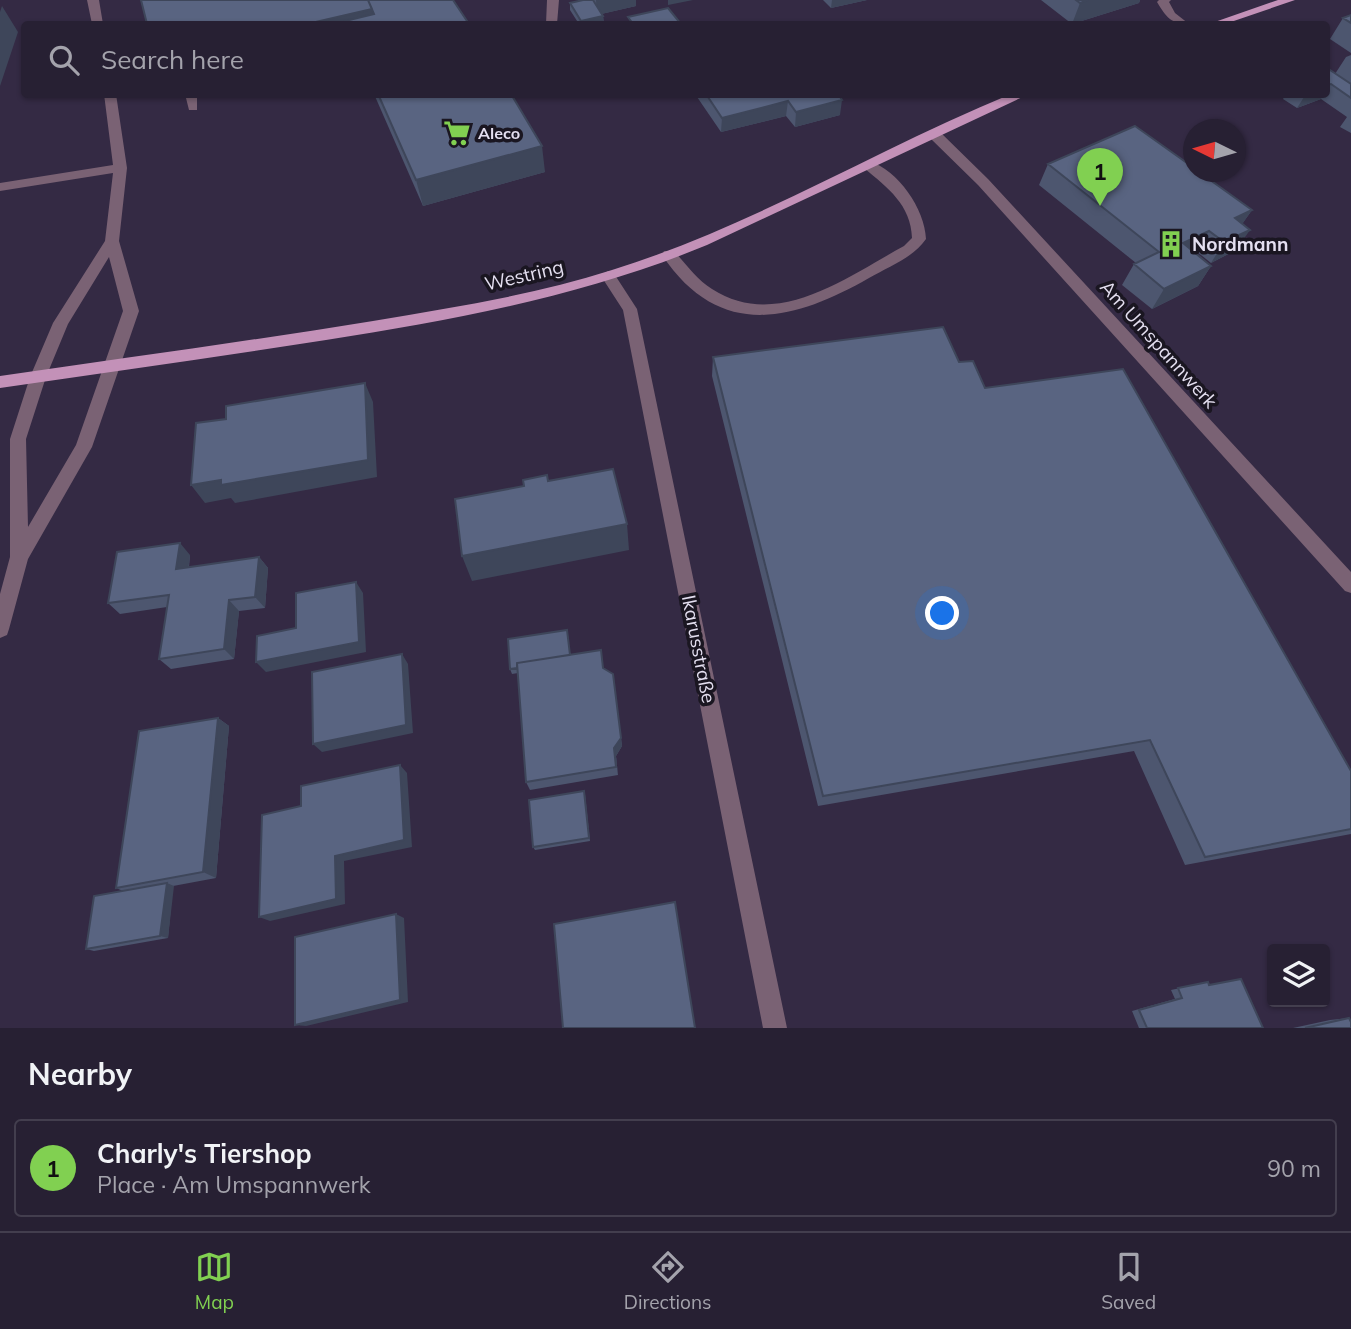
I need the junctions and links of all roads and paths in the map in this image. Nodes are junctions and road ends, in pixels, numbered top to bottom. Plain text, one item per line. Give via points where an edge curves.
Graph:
1 (93, 0) edge
2 (553, 0) edge
3 (1165, 0) edge
4 (1289, 0) edge
5 (96, 21) edge
6 (552, 21) edge
7 (1180, 21) edge
8 (1224, 21) edge
9 (111, 98) edge
10 (1014, 98) edge
11 (934, 134) junction
12 (869, 165) junction
13 (120, 168) junction
14 (0, 187) edge
15 (112, 240) junction
16 (669, 255) junction
17 (608, 276) junction
18 (113, 366) junction
19 (38, 377) junction
20 (0, 382) edge
21 (19, 557) junction
22 (1351, 585) edge
23 (0, 629) edge
24 (775, 1028) edge

1 - 5 street
2 - 6 street
3 - 7 street via 1171,15
4 - 8 main road
9 - 13 street
10 - 11 main road, Westring
11 - 12 main road, Westring
11 - 22 street, Am Umspannwerk
12 - 16 main road, Westring
12 - 16 street via 915,210 919,239 909,249 808,302 779,311 729,305 706,293
13 - 14 street
13 - 15 street
15 - 18 street via 131,311
15 - 19 street via 61,323
16 - 17 main road, Westring
17 - 18 main road, Westring via 516,301
17 - 24 street, Ikarusstraße via 630,309
18 - 19 main road, Westring
18 - 21 street via 84,447
19 - 20 main road, Westring
19 - 21 street via 18,439
21 - 23 street

